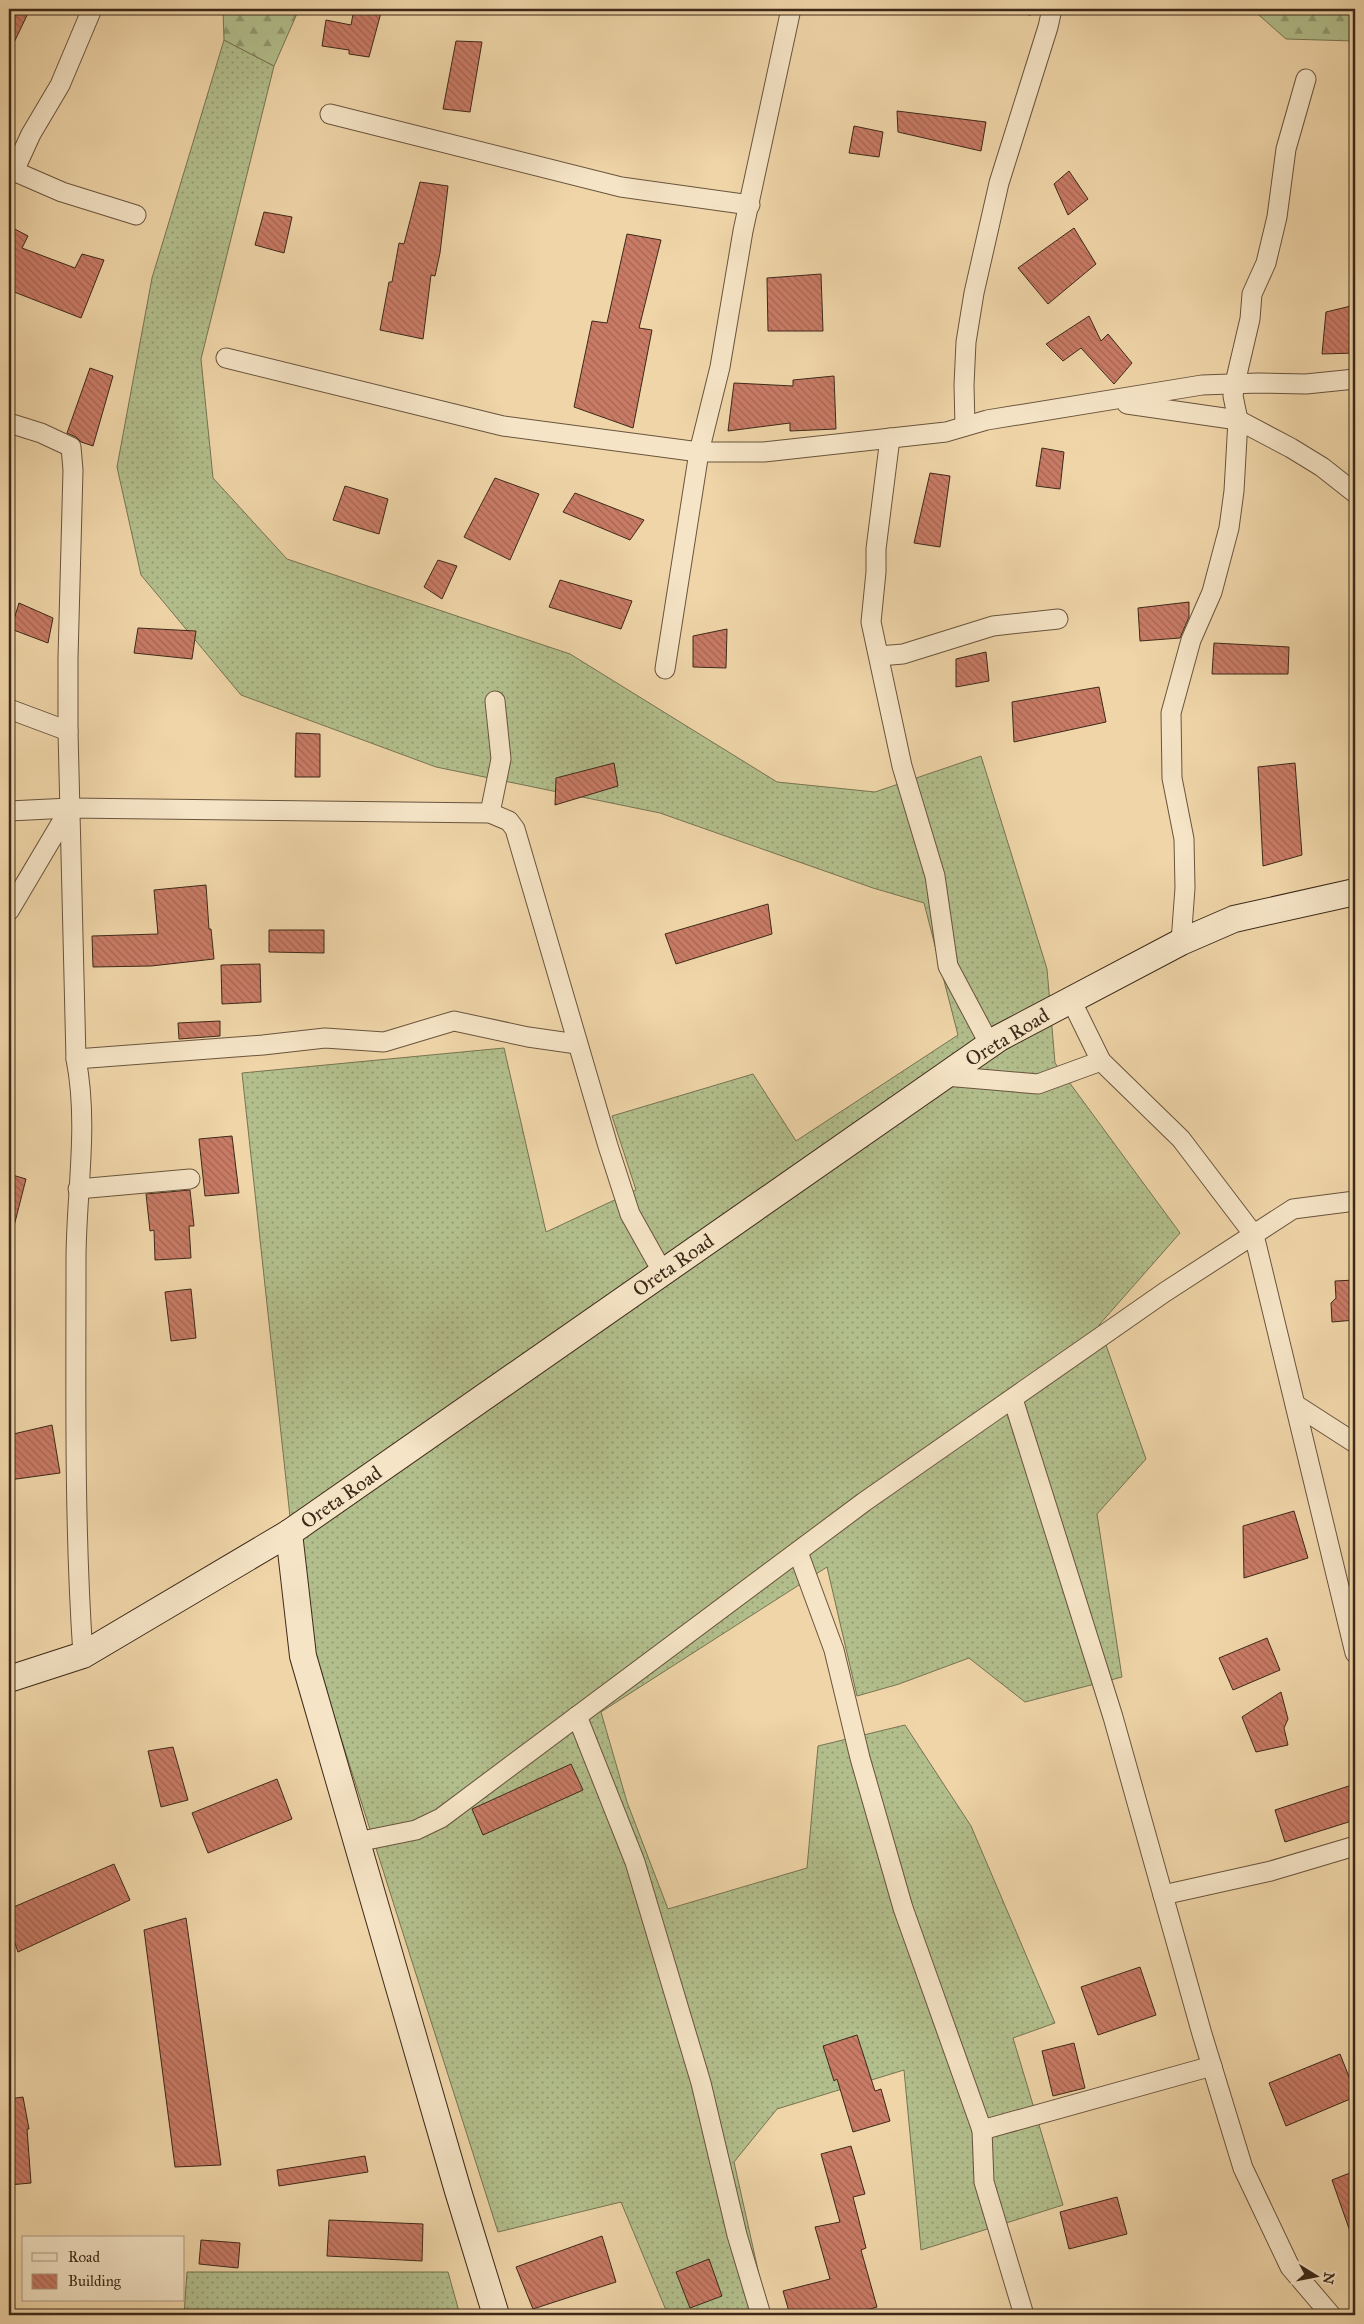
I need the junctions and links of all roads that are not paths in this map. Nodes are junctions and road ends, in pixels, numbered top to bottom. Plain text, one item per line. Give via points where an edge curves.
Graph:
1 (92, 9) edge
2 (791, 9) edge
3 (1050, 18) edge
4 (1306, 79) dead end
5 (330, 114) dead end
6 (12, 170) edge
7 (750, 204) junction
8 (136, 215) dead end
9 (226, 358) dead end
10 (1355, 379) edge
11 (1235, 383) junction
12 (1109, 402) junction
13 (1238, 420) junction
14 (9, 422) edge
15 (965, 426) junction
16 (890, 438) junction
17 (699, 452) junction
18 (1355, 493) edge
19 (1058, 619) dead end
20 (878, 656) junction
21 (665, 669) dead end
22 (495, 701) dead end
23 (9, 709) edge
24 (68, 731) junction
25 (70, 808) junction
26 (9, 811) edge
27 (490, 813) junction
28 (1355, 892) edge
29 (9, 911) edge
30 (1181, 942) junction
31 (1071, 1000) junction
32 (577, 1044) junction
33 (990, 1045) junction
34 (76, 1059) junction
35 (1101, 1061) junction
36 (946, 1076) junction
37 (190, 1179) dead end
38 (78, 1190) junction
39 (1355, 1201) edge
40 (1254, 1235) junction
41 (663, 1273) junction
42 (1013, 1399) junction
43 (1296, 1406) junction
44 (1355, 1443) edge
45 (289, 1533) junction
46 (798, 1552) junction
47 (1355, 1652) edge
48 (83, 1655) junction
49 (9, 1679) edge
50 (576, 1716) junction
51 (357, 1842) junction
52 (1355, 1846) edge
53 (1163, 1895) junction
54 (1212, 2066) junction
55 (982, 2130) junction
56 (496, 2315) edge
57 (761, 2315) edge
58 (1024, 2315) edge
59 (1331, 2315) edge

1 - 6 street via 60,85
2 - 7 street
3 - 15 street via 999,183 974,293 966,342
4 - 11 street via 1286,149 1277,217 1266,263 1252,294 1250,319
5 - 7 street via 621,187
6 - 8 street via 62,192
7 - 17 street via 733,280 720,367
9 - 17 street via 503,426
10 - 11 street via 1288,384
11 - 12 street via 1202,385
11 - 13 street via 1233,396
12 - 13 street
12 - 15 street
13 - 18 street via 1322,467
13 - 30 street via 1234,491 1228,528 1212,592 1191,640 1171,713 1172,778 1184,839
14 - 24 street via 71,447
15 - 16 street via 946,432
16 - 17 street via 764,452
16 - 20 street via 878,524 871,622
17 - 21 street
19 - 20 street via 994,626 903,654
20 - 33 street via 902,766 935,876 948,966
22 - 27 street via 501,759
23 - 24 street
24 - 25 street
25 - 26 street
25 - 27 street
25 - 29 street
25 - 34 street
27 - 32 street via 509,821 515,829
28 - 30 street, Oreta Road via 1234,919
30 - 31 street, Oreta Road
31 - 33 street, Oreta Road
31 - 35 street
32 - 34 street via 454,1021 384,1042 325,1038
32 - 41 street via 630,1214
33 - 36 street, Oreta Road
34 - 38 street via 80,1076 81,1131
35 - 36 street via 1038,1084
35 - 40 street via 1181,1139
36 - 41 street, Oreta Road
37 - 38 street
38 - 48 street via 79,1578
39 - 40 street via 1293,1209
40 - 42 street via 1165,1292
40 - 43 street
41 - 45 street, Oreta Road
42 - 46 street
42 - 53 street via 1107,1699
43 - 44 street
43 - 47 street
45 - 48 street, Oreta Road
45 - 51 street via 303,1656
46 - 50 street
46 - 55 street via 834,1650 860,1758 903,1908
48 - 49 street, Oreta Road
50 - 51 street via 442,1818 416,1830
50 - 57 street via 634,1862 701,2083 737,2235
51 - 56 street
52 - 53 street via 1271,1871
53 - 54 street
54 - 55 street
54 - 59 street via 1243,2168 1290,2267
55 - 58 street via 984,2182

